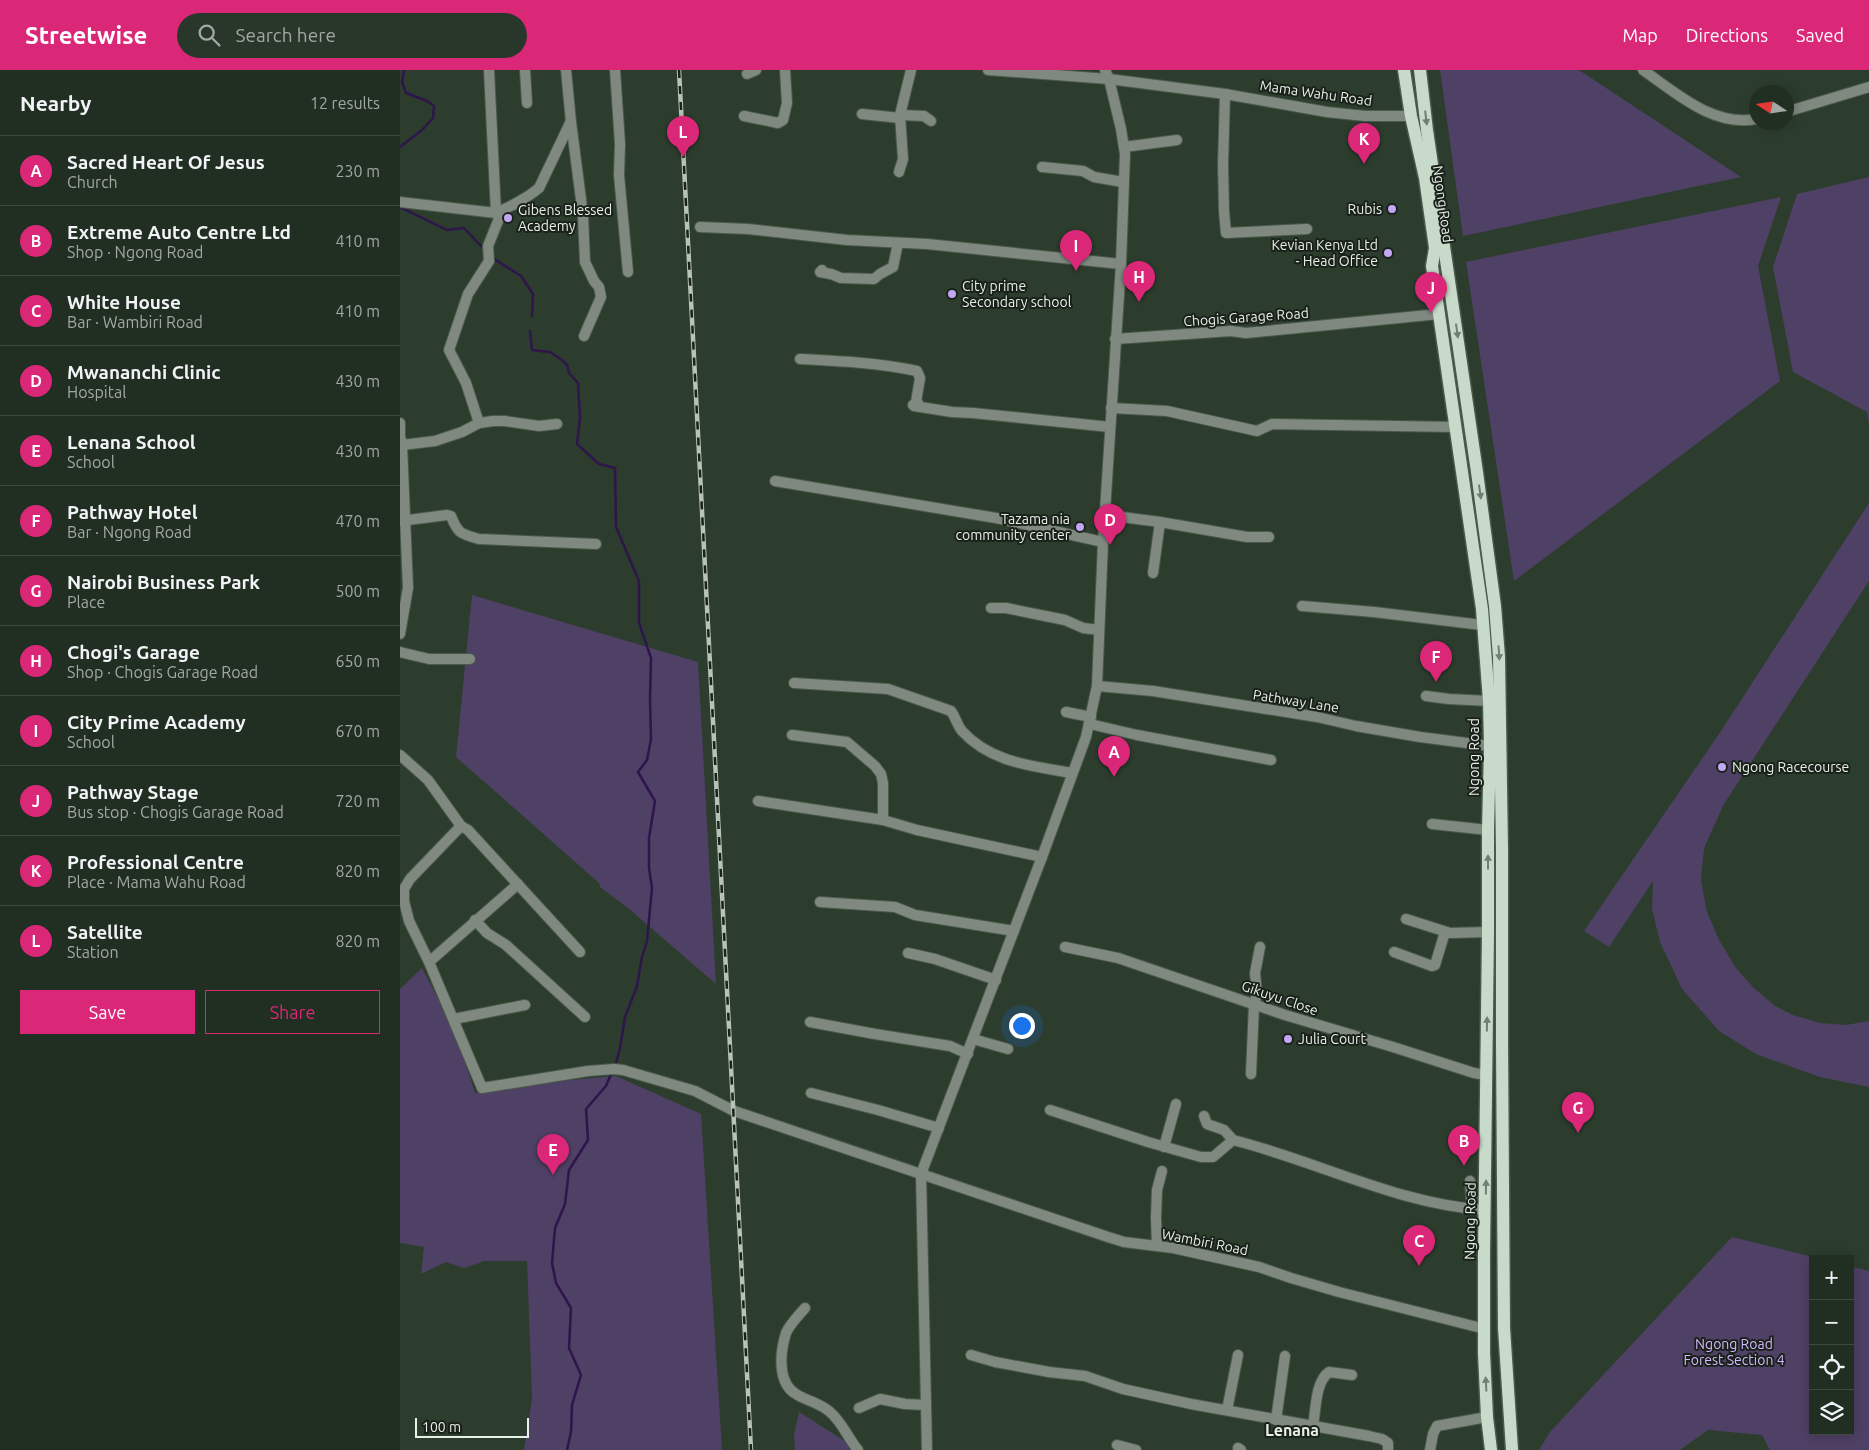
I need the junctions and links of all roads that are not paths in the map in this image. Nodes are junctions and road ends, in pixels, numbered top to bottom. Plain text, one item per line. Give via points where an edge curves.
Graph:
1 (489, 70) edge
2 (526, 70) edge
3 (566, 70) edge
4 (615, 70) edge
5 (785, 70) edge
6 (911, 70) edge
7 (988, 70) edge
8 (1404, 70) edge
9 (1420, 70) edge
10 (1643, 70) edge
11 (1107, 74) edge
12 (1869, 87) edge
13 (1225, 94) junction
14 (527, 102) dead end
15 (1794, 110) edge
16 (862, 114) dead end
17 (744, 116) dead end
18 (900, 116) junction
19 (1411, 116) junction
20 (931, 121) dead end
21 (1749, 121) edge
22 (570, 122) junction
23 (1177, 140) dead end
24 (1124, 147) junction
25 (1042, 167) dead end
26 (899, 172) dead end
27 (1123, 182) junction
28 (400, 202) edge
29 (499, 212) junction
30 (700, 227) dead end
31 (1307, 229) dead end
32 (898, 243) junction
33 (1121, 264) junction
34 (822, 270) dead end
35 (628, 272) dead end
36 (1439, 314) junction
37 (584, 336) dead end
38 (1115, 339) junction
39 (800, 359) dead end
40 (1111, 408) junction
41 (400, 423) edge
42 (479, 423) junction
43 (557, 424) dead end
44 (1110, 427) junction
45 (1456, 428) junction
46 (401, 438) edge
47 (776, 480) dead end
48 (1106, 515) junction
49 (402, 521) edge
50 (1160, 522) junction
51 (1269, 537) dead end
52 (1103, 542) junction
53 (596, 544) dead end
54 (1153, 573) dead end
55 (1302, 606) dead end
56 (991, 608) dead end
57 (1482, 625) junction
58 (1099, 630) junction
59 (400, 634) edge
60 (400, 652) edge
61 (470, 659) dead end
62 (794, 683) dead end
63 (1097, 686) junction
64 (1426, 696) dead end
65 (1488, 701) junction
66 (1066, 712) dead end
67 (1090, 720) junction
68 (792, 735) dead end
69 (1490, 746) junction
70 (400, 754) edge
71 (1271, 760) dead end
72 (1072, 773) junction
73 (758, 801) dead end
74 (883, 820) junction
75 (1432, 824) dead end
76 (461, 826) junction
77 (1488, 830) junction
78 (1042, 857) junction
79 (518, 884) junction
80 (820, 902) dead end
81 (1406, 919) dead end
82 (475, 920) junction
83 (1014, 931) junction
84 (1445, 932) junction
85 (1488, 932) junction
86 (1065, 947) dead end
87 (1260, 947) dead end
88 (580, 952) dead end
89 (1394, 952) dead end
90 (908, 953) dead end
91 (430, 962) junction
92 (996, 980) junction
93 (1254, 1004) junction
94 (525, 1005) dead end
95 (585, 1017) dead end
96 (454, 1019) junction
97 (810, 1022) dead end
98 (974, 1039) junction
99 (1008, 1049) dead end
100 (968, 1054) junction
101 (1251, 1074) dead end
102 (1486, 1075) junction
103 (811, 1093) dead end
104 (1176, 1104) dead end
105 (1050, 1110) dead end
106 (1204, 1116) dead end
107 (939, 1128) junction
108 (1233, 1140) junction
109 (1164, 1147) junction
110 (1162, 1171) dead end
111 (921, 1174) junction
112 (1470, 1182) dead end
113 (1472, 1209) junction
114 (1485, 1210) junction
115 (1157, 1246) junction
116 (805, 1308) dead end
117 (1504, 1328) junction
118 (1485, 1329) junction
119 (971, 1355) dead end
120 (1238, 1356) dead end
121 (1285, 1356) dead end
122 (1352, 1375) dead end
123 (925, 1405) junction
124 (859, 1408) dead end
125 (1227, 1410) junction
126 (1487, 1417) junction
127 (1276, 1420) junction
128 (1313, 1426) junction
129 (1117, 1445) dead end
130 (858, 1450) edge
131 (927, 1450) edge
132 (1136, 1450) edge
133 (1388, 1450) edge
134 (1430, 1450) edge
135 (1491, 1450) edge
136 (1512, 1450) edge

1 - 29 street
2 - 14 street
3 - 22 street
4 - 35 street via 619,175
5 - 17 street via 787,103 783,120 778,123
6 - 18 street
7 - 11 street, Mama Wahu Road
8 - 19 main road, Ngong Road
9 -> 117 main road, Ngong Road via 1477,472 1499,657
10 - 21 street via 1719,117
11 - 13 street, Mama Wahu Road
11 - 24 street
12 - 15 street
13 - 19 street, Mama Wahu Road via 1327,112
13 - 31 street via 1223,165 1226,233
16 - 18 street
18 - 20 street via 924,116
18 - 26 street via 903,159
19 - 36 main road, Ngong Road via 1434,240 1432,266
22 - 29 street via 539,188
22 - 37 street via 583,215 585,262 601,297
23 - 24 street
24 - 27 street
25 - 27 street via 1083,171 1094,177
27 - 33 street
28 - 29 street
29 - 42 street via 488,246 489,261 468,294 449,350 466,383
30 - 32 street
32 - 33 street
32 - 34 street via 893,267 874,279 841,278 820,272
33 - 38 street
36 - 38 street, Chogis Garage Road via 1246,333 1231,331
36 - 45 main road, Ngong Road
38 - 40 street
39 - 44 street via 910,368 917,371 920,378 918,404 914,406
40 - 44 street
40 - 45 street via 1167,411 1257,431 1272,424
41 - 46 street
42 - 43 street
42 - 46 street via 434,440
44 - 48 street
45 - 57 main road, Ngong Road
46 - 49 street
47 - 52 street via 996,518
48 - 50 street
48 - 52 street
49 - 53 street via 447,515 451,516 456,530 479,539
49 - 59 street via 407,543 408,588
50 - 51 street via 1247,537
50 - 54 street
52 - 58 street
55 - 57 street
56 - 58 street via 1065,620 1083,628
57 - 65 main road, Ngong Road
58 - 63 street
60 - 61 street via 429,659
62 - 72 street via 881,688 903,694 951,712 965,734 999,758
63 - 67 street
63 - 69 street, Pathway Lane via 1316,716 1362,727
64 - 65 street
65 - 69 main road, Ngong Road
66 - 67 street
67 - 71 street via 1137,735
67 - 72 street
68 - 74 street via 846,742 875,766 883,784
69 - 77 main road, Ngong Road
70 - 76 street via 428,780
72 - 78 street
73 - 74 street
74 - 78 street
75 - 77 street
76 - 79 street
76 - 91 street via 404,889 409,921
85 -> 77 main road, Ngong Road
78 - 83 street
79 - 82 street
79 - 88 street
80 - 83 street via 895,907 915,915
81 - 84 street
82 - 91 street
82 - 95 street
83 - 92 street
84 - 85 street
84 - 89 street via 1436,965
102 -> 85 main road, Ngong Road
86 - 93 street, Gikuyu Close via 1118,958
87 - 93 street via 1255,973 1258,994
90 - 92 street
91 - 96 street
92 - 98 street
93 - 101 street
93 - 102 street, Gikuyu Close via 1441,1064
94 - 96 street
96 - 111 street, Wambiri Road via 482,1088 588,1071 623,1070 695,1091 734,1111
97 - 100 street via 950,1046
98 - 99 street
98 - 100 street
100 - 107 street
114 -> 102 main road, Ngong Road
103 - 107 street
104 - 109 street
105 - 109 street
106 - 108 street via 1207,1124 1222,1129
107 - 111 street
108 - 109 street via 1213,1157 1207,1158
108 - 113 street via 1385,1189
110 - 115 street via 1157,1190
111 - 115 street, Wambiri Road via 1124,1242
111 - 123 street
112 - 113 street
113 - 114 street
114 - 118 main road, Ngong Road
115 - 118 street, Wambiri Road via 1259,1267 1339,1292
116 - 130 street via 786,1333 782,1374 796,1394 832,1414
117 - 118 main road
117 - 136 main road, Ngong Road
126 -> 118 main road, Ngong Road
119 - 125 street via 1084,1376 1123,1389
120 - 125 street
121 - 127 street
122 - 128 street via 1329,1372 1325,1375
123 - 124 street via 880,1399
123 - 131 street
125 - 127 street
126 - 134 street via 1437,1426
126 - 135 main road, Ngong Road
127 - 128 street
128 - 133 street via 1382,1439 1388,1443
129 - 132 street

